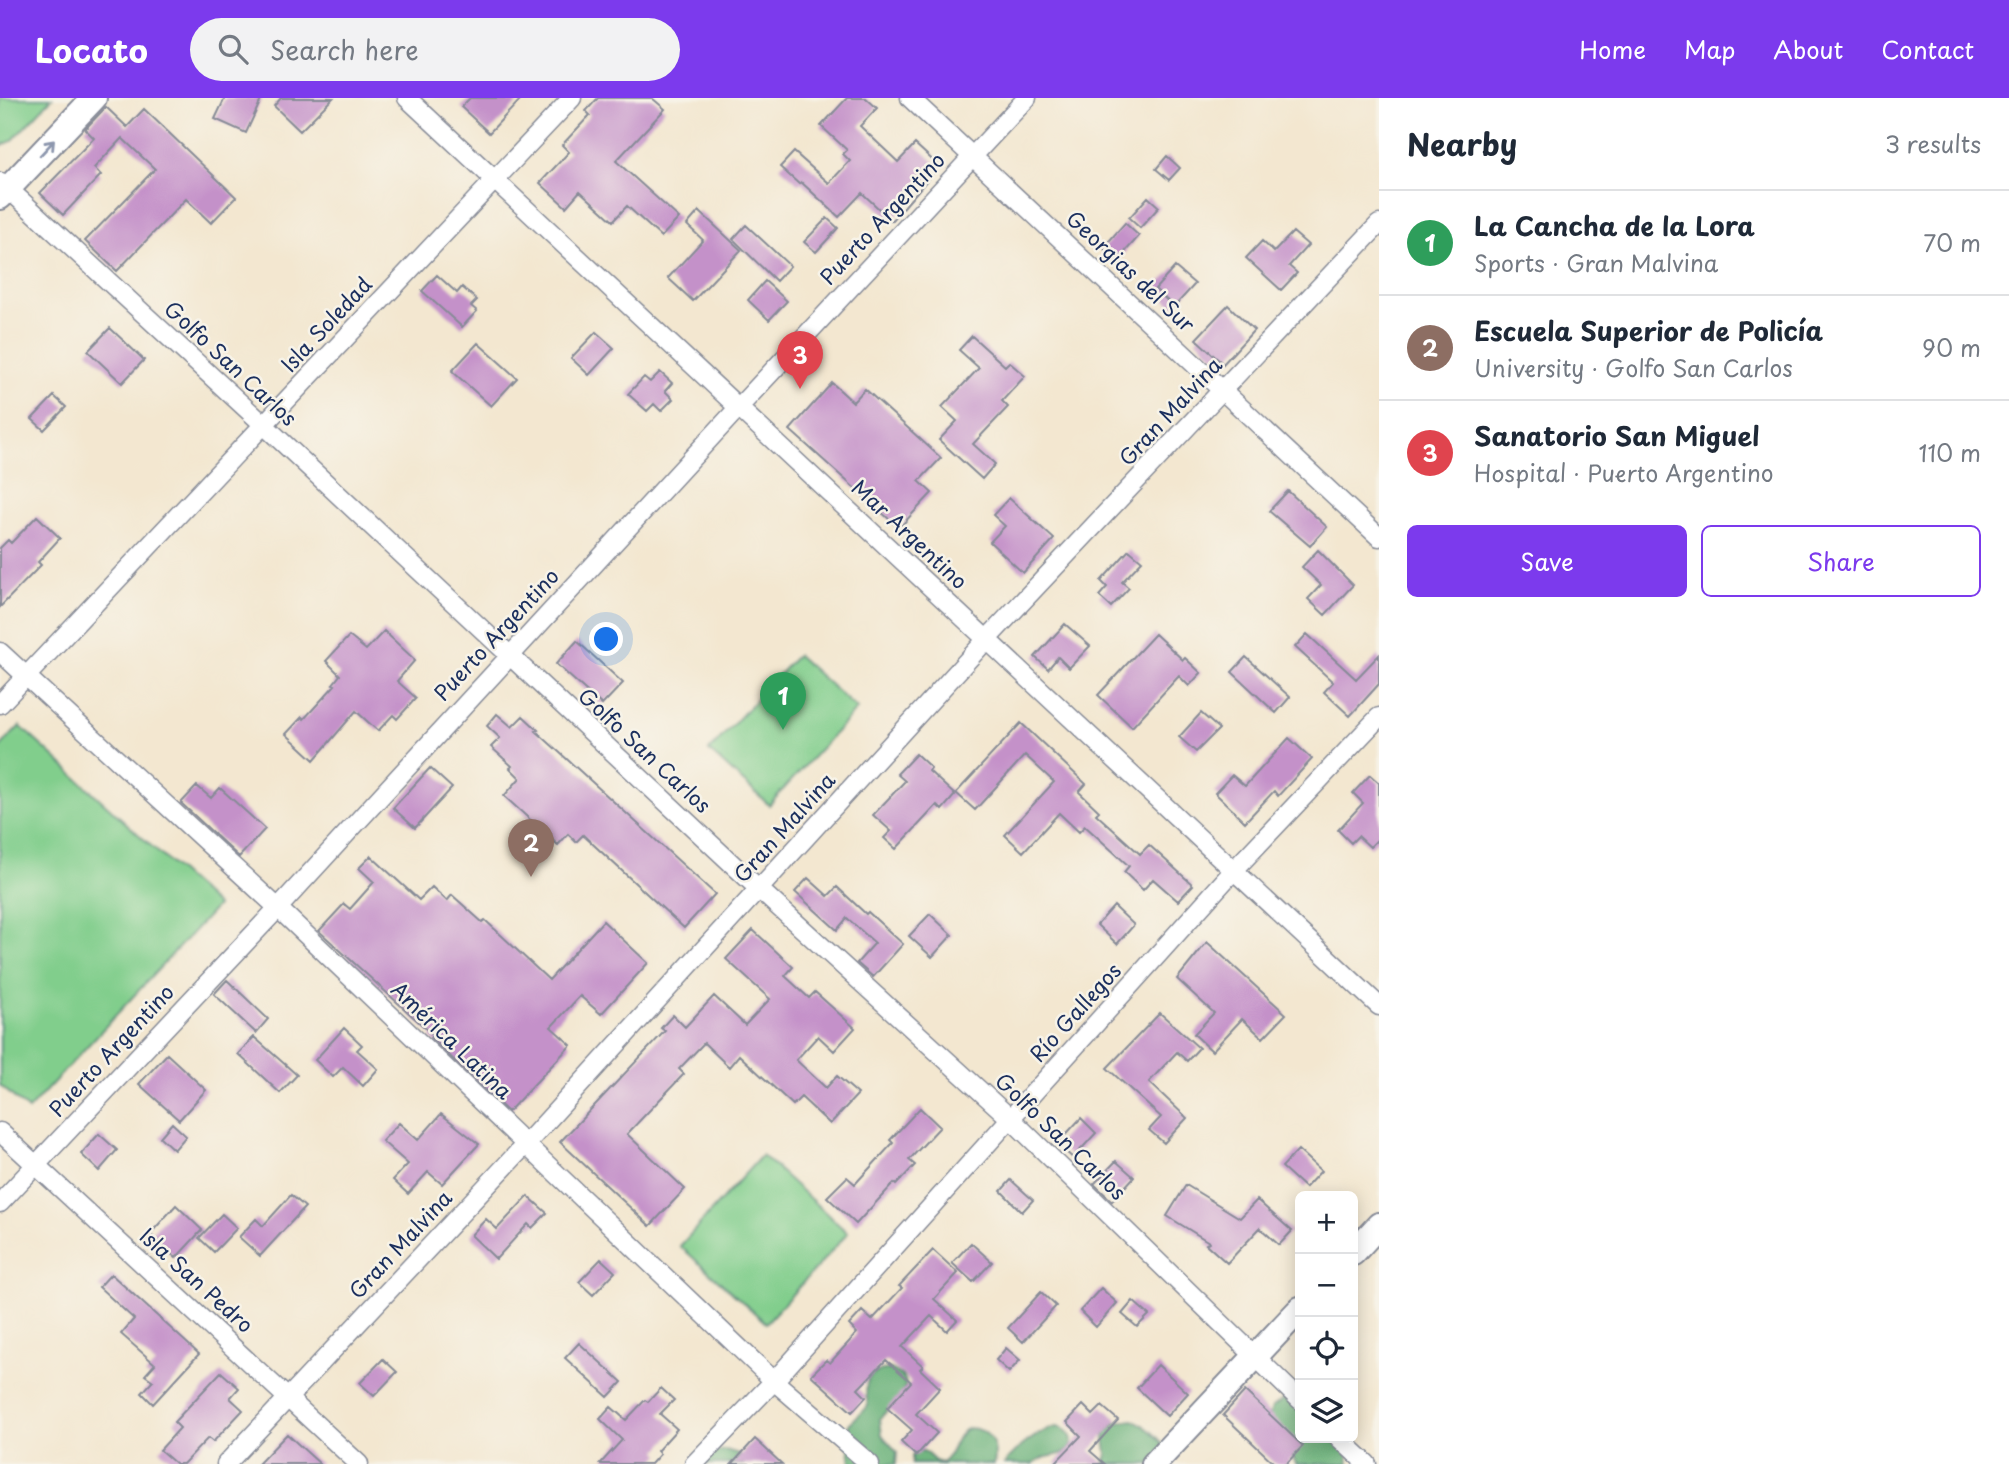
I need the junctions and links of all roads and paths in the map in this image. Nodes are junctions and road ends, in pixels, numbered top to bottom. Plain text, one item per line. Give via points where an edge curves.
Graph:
1 (94, 98) edge
2 (407, 98) edge
3 (572, 98) edge
4 (910, 98) edge
5 (1027, 98) edge
6 (973, 156) junction
7 (495, 180) junction
8 (3, 189) edge
9 (1379, 224) edge
10 (1222, 391) junction
11 (739, 407) junction
12 (264, 425) junction
13 (1379, 537) edge
14 (987, 639) junction
15 (0, 652) edge
16 (509, 656) junction
17 (26, 676) junction
18 (0, 705) edge
19 (1379, 717) edge
20 (1235, 869) junction
21 (760, 890) junction
22 (278, 908) junction
23 (1379, 1006) edge
24 (1011, 1119) junction
25 (0, 1132) edge
26 (526, 1144) junction
27 (36, 1165) junction
28 (0, 1203) edge
29 (1379, 1225) edge
30 (1358, 1248) edge
31 (1295, 1314) edge
32 (1255, 1357) junction
33 (774, 1381) junction
34 (1295, 1395) edge
35 (289, 1397) junction
36 (1344, 1443) edge
37 (226, 1464) edge
38 (359, 1464) edge
39 (694, 1464) edge
40 (870, 1464) edge
41 (1154, 1464) edge
42 (1367, 1464) edge

8 -> 1 main road
2 - 7 street, Mar Argentino
3 - 7 street, Isla Soledad
4 - 6 street, Georgias del Sur
5 - 6 street, Puerto Argentino
6 - 10 street, Georgias del Sur
6 - 11 street, Puerto Argentino
7 - 11 street, Mar Argentino
7 - 12 street, Isla Soledad
8 - 12 street, Golfo San Carlos
9 - 10 street, Gran Malvina
10 - 13 street, Georgias del Sur
10 - 14 street, Gran Malvina
11 - 14 street, Mar Argentino
11 - 16 street, Puerto Argentino
12 - 16 street, Golfo San Carlos
12 - 17 street, Isla Soledad
14 - 20 street, Mar Argentino
14 - 21 street, Gran Malvina
15 - 17 street, América Latina
16 - 21 street, Golfo San Carlos
16 - 22 street, Puerto Argentino
17 - 18 street, Isla Soledad
17 - 22 street, América Latina
19 - 20 street, Río Gallegos
20 - 23 street, Mar Argentino
20 - 24 street, Río Gallegos
21 - 24 street, Golfo San Carlos
21 - 26 street, Gran Malvina
22 - 26 street, América Latina
22 - 27 street, Puerto Argentino
24 - 32 street, Golfo San Carlos
24 - 33 street, Río Gallegos
25 - 27 street, Isla San Pedro
26 - 33 street, América Latina
26 - 35 street, Gran Malvina
27 - 28 street, Puerto Argentino
27 - 35 street, Isla San Pedro
29 - 30 main road
31 - 32 main road
32 - 34 street, Golfo San Carlos
32 - 41 main road
33 - 39 street, Río Gallegos
33 - 40 street, América Latina
35 - 37 street, Gran Malvina
35 - 38 street, Isla San Pedro
36 - 42 street

